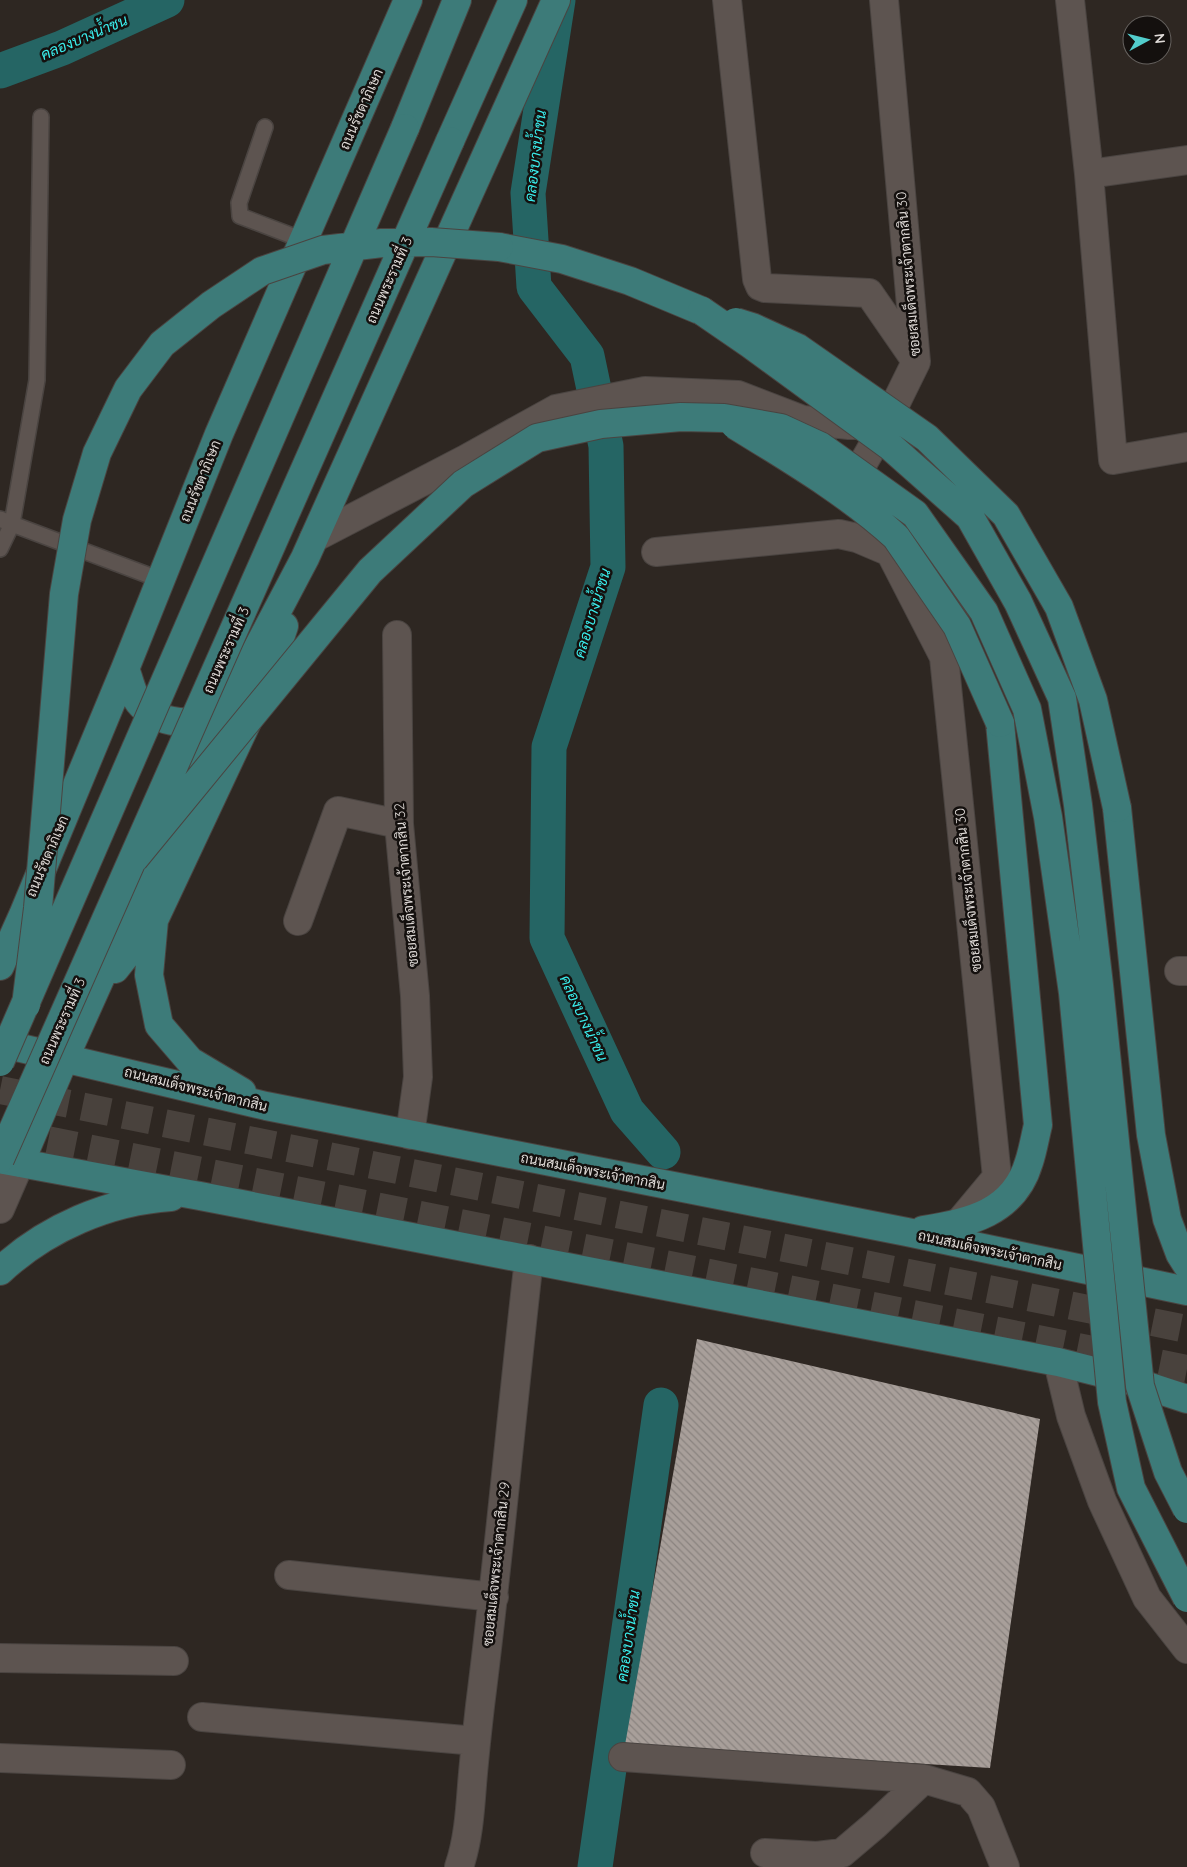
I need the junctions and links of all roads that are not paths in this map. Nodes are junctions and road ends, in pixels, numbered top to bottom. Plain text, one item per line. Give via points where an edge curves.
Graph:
1 (408, 0) edge
2 (457, 0) edge
3 (513, 0) edge
4 (556, 0) edge
5 (728, 0) edge
6 (884, 0) edge
7 (1070, 0) edge
8 (41, 117) dead end
9 (265, 128) dead end
10 (1187, 160) edge
11 (1089, 174) junction
12 (303, 240) junction
13 (702, 311) junction
14 (916, 362) junction
15 (724, 418) junction
16 (803, 420) junction
17 (885, 425) junction
18 (1187, 447) edge
19 (851, 484) junction
20 (6, 521) edge
21 (310, 548) junction
22 (0, 549) edge
23 (656, 552) dead end
24 (890, 552) junction
25 (161, 580) junction
26 (397, 635) dead end
27 (125, 669) junction
28 (227, 706) junction
29 (399, 824) junction
30 (134, 859) junction
31 (23, 914) junction
32 (154, 920) junction
33 (298, 922) dead end
34 (0, 943) edge
35 (0, 966) edge
36 (92, 998) junction
37 (26, 1005) junction
38 (0, 1042) edge
39 (65, 1057) junction
40 (0, 1062) edge
41 (266, 1106) junction
42 (410, 1135) junction
43 (7, 1160) edge
44 (200, 1196) junction
45 (0, 1209) edge
46 (957, 1225) junction
47 (907, 1232) junction
48 (528, 1259) junction
49 (1187, 1265) edge
50 (0, 1271) edge
51 (1187, 1292) edge
52 (1058, 1362) junction
53 (1187, 1399) edge
54 (1187, 1509) edge
55 (288, 1575) dead end
56 (494, 1597) junction
57 (1187, 1598) edge
58 (1187, 1649) edge
59 (0, 1658) edge
60 (174, 1661) dead end
61 (202, 1717) dead end
62 (476, 1742) junction
63 (623, 1757) dead end
64 (0, 1758) edge
65 (171, 1765) dead end
66 (924, 1779) junction
67 (765, 1853) dead end
68 (459, 1867) edge
69 (1005, 1867) edge

1 - 12 main road, ถนนรัชดาภิเษก
2 - 37 main road, bridge via 405,128
3 - 30 main road, ถนนพระรามที่ 3, bridge
4 - 21 main road
5 - 14 street via 760,286 869,293
6 - 14 street, ซอยสมเด็จพระเจ้าตากสิน 30
7 - 11 street
8 - 20 lane via 37,380
9 - 12 lane via 239,203 240,216
10 - 11 street
11 - 18 street via 1113,460
12 - 25 main road, ถนนรัชดาภิเษก via 219,434
13 - 37 main road, bridge via 630,281 562,259 499,247 431,242 382,243 322,250 262,271 211,305 162,344 128,389 97,453 77,520 64,594 38,908
13 - 49 main road, bridge via 752,327 798,348 927,438 1006,515 1060,607 1093,700 1117,808 1151,1135 1167,1219
13 - 54 main road, bridge via 891,447 970,517 1018,602 1062,698 1099,985 1140,1386 1168,1472
14 - 17 street, ซอยสมเด็จพระเจ้าตากสิน 30
15 - 30 main road, bridge via 681,417 601,424 537,438 463,484 370,571
15 - 46 main road, bridge via 826,482 896,537 957,626 1000,723 1038,1125 1029,1164 1013,1194 982,1216
15 - 57 main road, bridge via 781,428 820,446 915,514 984,612 1027,709 1048,817 1073,993 1112,1402 1130,1488
16 - 17 street
16 - 19 street
16 - 21 street via 738,395 645,391 556,409
17 - 19 street, ซอยสมเด็จพระเจ้าตากสิน 30
19 - 24 street, ซอยสมเด็จพระเจ้าตากสิน 30
20 - 22 lane
20 - 25 lane
21 - 28 main road
21 - 32 main road via 264,686
23 - 24 street via 839,534
24 - 46 street, ซอยสมเด็จพระเจ้าตากสิน 30 via 944,657 997,1177
25 - 27 main road, ถนนรัชดาภิเษก
26 - 29 street, ซอยสมเด็จพระเจ้าตากสิน 32
27 - 28 main road via 137,699 155,716 183,723 206,720
27 - 31 main road, ถนนรัชดาภิเษก
28 - 36 main road
29 - 33 street via 338,811
29 - 42 street, ซอยสมเด็จพระเจ้าตากสิน 32 via 415,996 418,1077
30 - 43 main road, ถนนพระรามที่ 3, bridge
31 - 34 main road
31 - 35 main road, ถนนรัชดาภิเษก
32 - 36 main road
32 - 41 main road via 149,975 159,1025 190,1061
36 - 39 main road
37 - 40 main road, bridge
38 - 39 main road, ถนนสมเด็จพระเจ้าตากสิน
39 - 41 main road, ถนนสมเด็จพระเจ้าตากสิน
39 - 43 main road
41 - 42 main road, ถนนสมเด็จพระเจ้าตากสิน
42 - 47 main road, ถนนสมเด็จพระเจ้าตากสิน
43 - 44 main road
43 - 45 street
44 - 48 main road
44 - 50 main road via 153,1199 76,1220 42,1238
46 - 47 main road
47 - 51 main road, ถนนสมเด็จพระเจ้าตากสิน
48 - 52 main road
48 - 56 street, ซอยสมเด็จพระเจ้าตากสิน 29
52 - 53 main road
52 - 58 street via 1071,1416 1110,1518 1147,1598
55 - 56 street
56 - 62 street, ซอยสมเด็จพระเจ้าตากสิน 29
59 - 60 street
61 - 62 street
62 - 68 street, ซอยสมเด็จพระเจ้าตากสิน 29 via 470,1810
63 - 66 street
64 - 65 street
66 - 67 street via 842,1853 817,1856
66 - 69 street via 968,1792 982,1807

